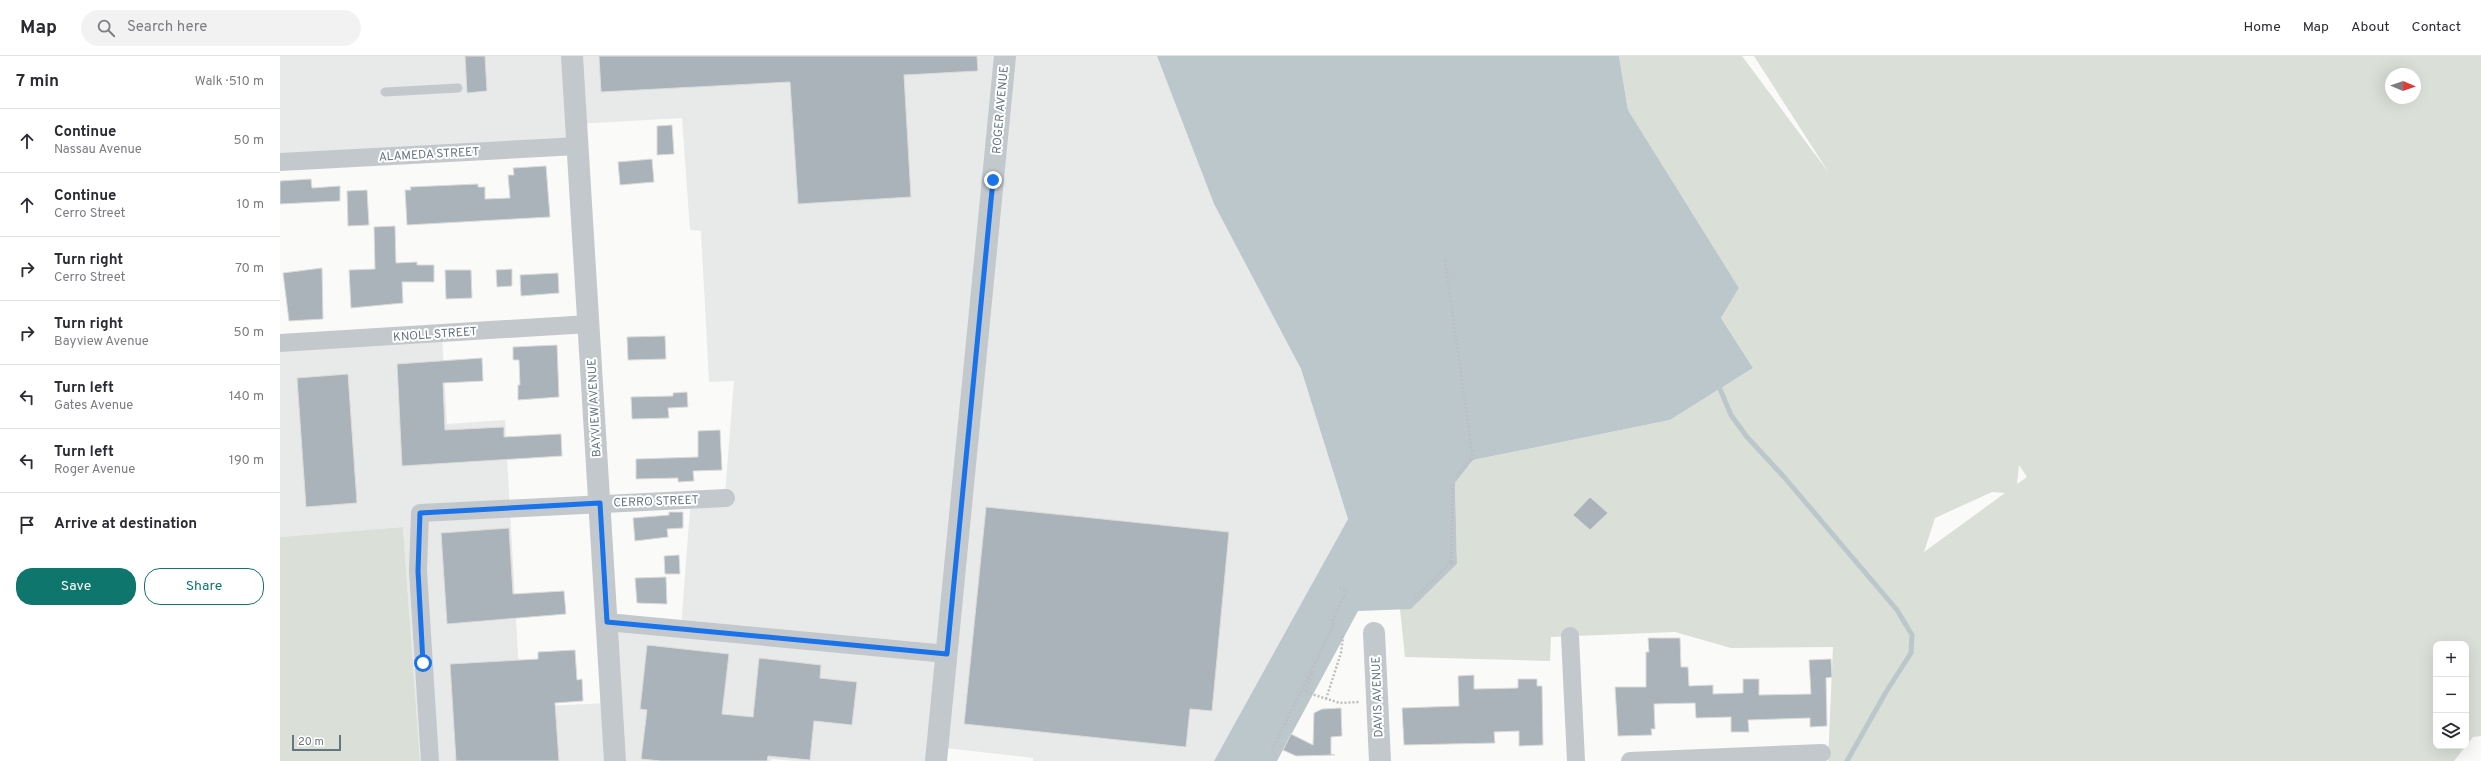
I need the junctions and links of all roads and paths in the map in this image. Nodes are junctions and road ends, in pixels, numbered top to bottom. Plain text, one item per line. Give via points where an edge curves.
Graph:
1 (572, 56) edge
2 (1005, 56) edge
3 (458, 88) dead end
4 (385, 92) dead end
5 (578, 146) junction
6 (280, 162) edge
7 (1446, 260) dead end
8 (589, 324) junction
9 (280, 343) edge
10 (1456, 476) dead end
11 (1453, 482) dead end
12 (726, 498) dead end
13 (600, 503) junction
14 (1451, 562) junction
15 (1454, 566) dead end
16 (1338, 587) dead end
17 (1415, 598) dead end
18 (607, 622) junction
19 (1374, 634) dead end
20 (1343, 636) dead end
21 (1570, 636) dead end
22 (947, 654) junction
23 (1311, 672) junction
24 (1326, 699) junction
25 (1377, 702) junction
26 (1272, 750) dead end
27 (1822, 753) dead end
28 (430, 761) edge
29 (616, 761) edge
30 (936, 761) edge
31 (1380, 761) edge
32 (1576, 761) edge
33 (1630, 761) edge

1 - 5 street, BAYVIEW AVENUE
2 - 22 street, ROGER AVENUE
3 - 4 lane
5 - 6 street, ALAMEDA STREET
5 - 8 street, BAYVIEW AVENUE
7 - 10 path via 1473,459
8 - 9 street, KNOLL STREET
8 - 13 street, BAYVIEW AVENUE
11 - 14 path
12 - 13 street, CERRO STREET
13 - 18 street, BAYVIEW AVENUE
13 - 28 street, CERRO STREET via 420,513 418,571
14 - 15 path
14 - 17 path
16 - 23 path via 1347,591
18 - 22 street
18 - 29 street, BAYVIEW AVENUE
19 - 25 street, DAVIS AVENUE
20 - 24 path via 1341,653
21 - 32 street
22 - 30 street, ROGER AVENUE
23 - 24 path via 1313,673 1305,692
23 - 26 path
24 - 25 path via 1340,703
25 - 31 street, DAVIS AVENUE
27 - 33 street

